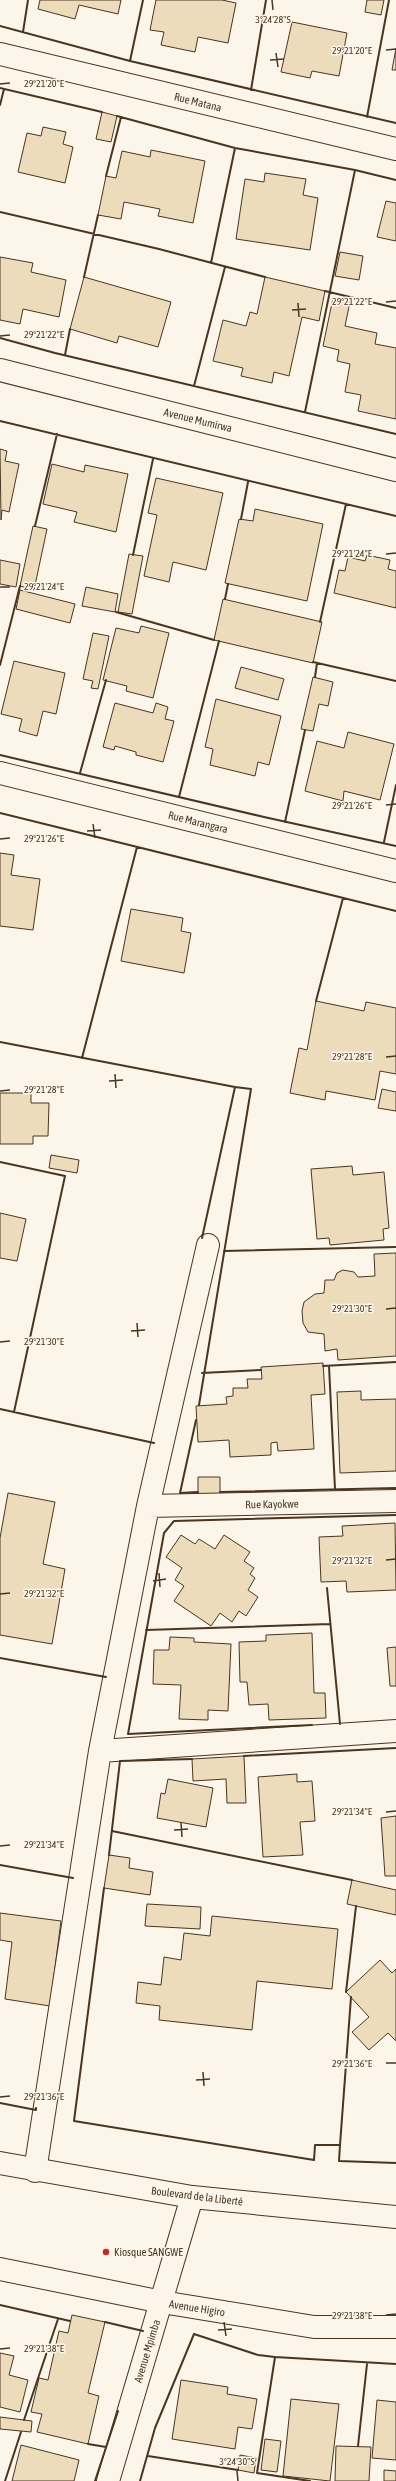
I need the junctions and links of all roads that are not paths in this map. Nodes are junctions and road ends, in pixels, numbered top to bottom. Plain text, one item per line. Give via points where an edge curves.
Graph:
1 (0, 54) edge
2 (396, 149) edge
3 (0, 370) edge
4 (396, 470) edge
5 (0, 773) edge
6 (396, 871) edge
7 (208, 1245) dead end
8 (396, 1501) edge
9 (148, 1506) junction
10 (396, 1731) edge
11 (100, 1751) junction
12 (0, 2163) edge
13 (35, 2171) junction
14 (192, 2197) junction
15 (396, 2217) edge
16 (0, 2269) edge
17 (162, 2302) junction
18 (396, 2327) edge
19 (108, 2481) edge

1 - 2 main road, Rue Matana
3 - 4 main road, Avenue Mumirwa
5 - 6 main road, Rue Marangara
7 - 9 main road
8 - 9 main road, Rue Kayokwe
9 - 11 main road
10 - 11 main road
11 - 13 main road
12 - 13 main road, Boulevard de la Liberté
13 - 14 main road, Boulevard de la Liberté
14 - 15 main road, Boulevard de la Liberté
14 - 17 main road, Avenue Mpimba
16 - 17 main road, Avenue Higiro
17 - 18 main road, Avenue Higiro via 314,2327
17 - 19 main road, Avenue Mpimba

